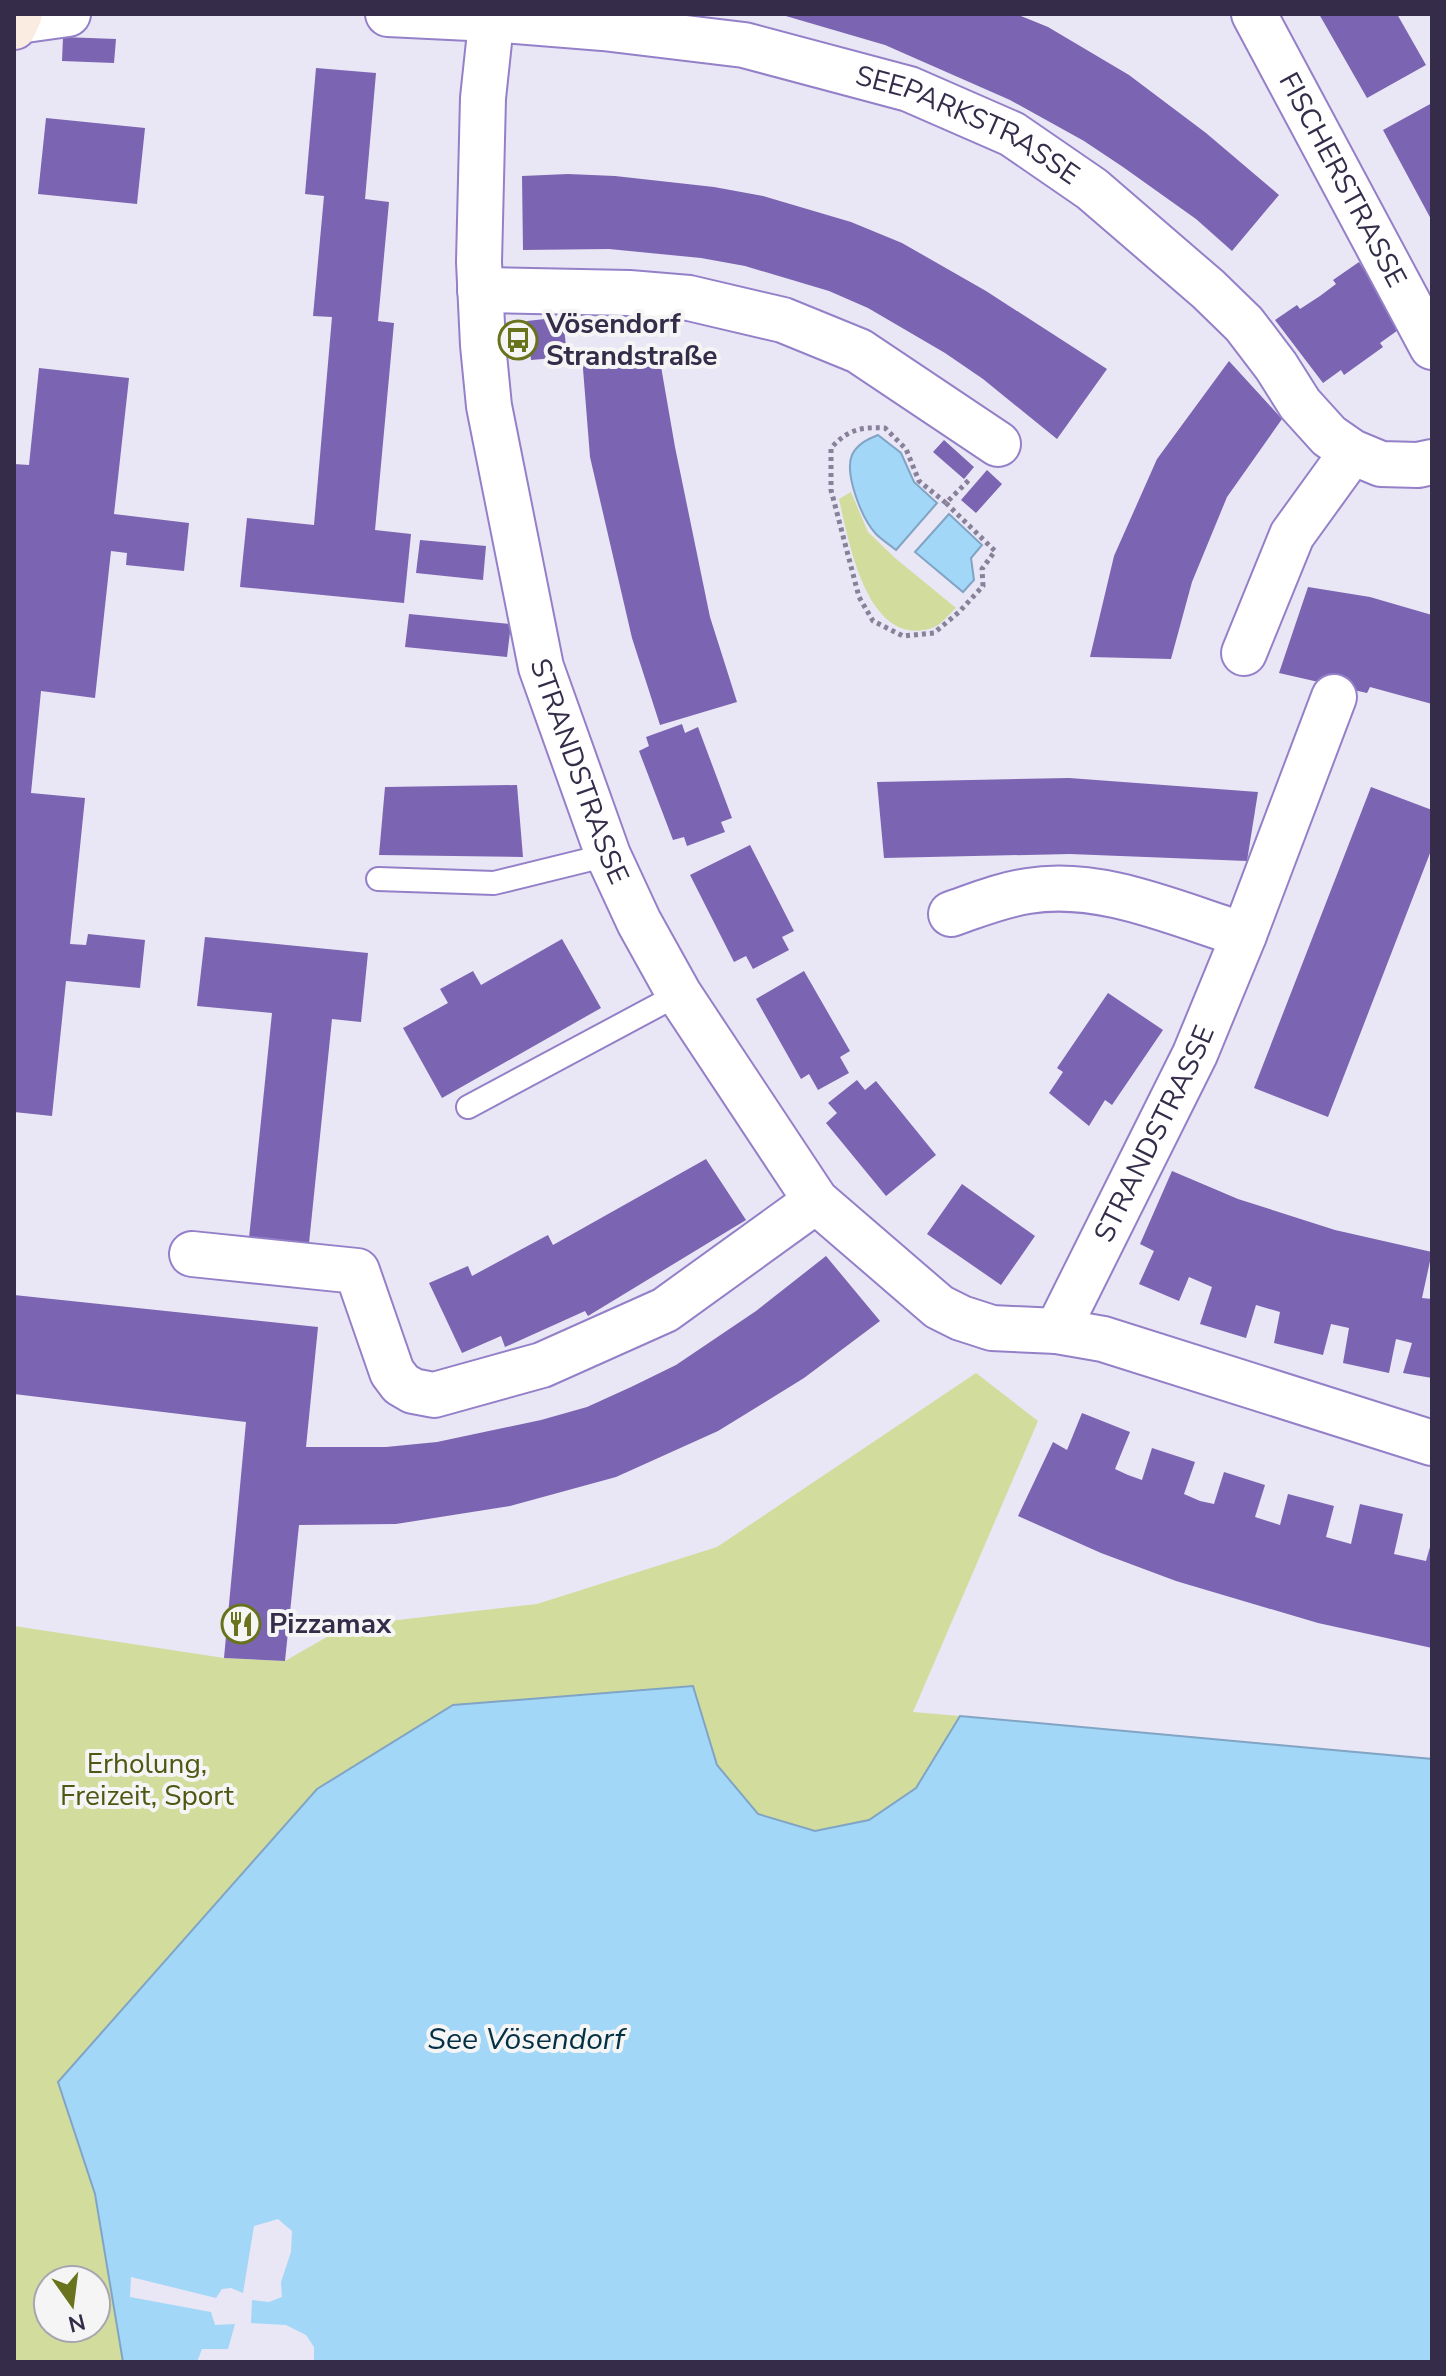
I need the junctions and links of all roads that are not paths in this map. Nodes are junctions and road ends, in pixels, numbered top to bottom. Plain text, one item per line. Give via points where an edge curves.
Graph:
1 (68, 14) edge
2 (388, 14) edge
3 (1254, 14) edge
4 (492, 16) edge
5 (17, 21) edge
6 (480, 290) junction
7 (1432, 347) edge
8 (1352, 452) junction
9 (988, 457) road end
10 (1432, 462) edge
11 (1244, 653) dead end
12 (1334, 697) dead end
13 (608, 855) junction
14 (378, 879) dead end
15 (951, 914) dead end
16 (1244, 935) junction
17 (679, 994) junction
18 (468, 1107) dead end
19 (816, 1201) junction
20 (192, 1254) dead end
21 (1057, 1331) junction
22 (1432, 1443) edge

1 - 5 street
2 - 4 street, SEEPARKSTRASSE
3 - 7 street, FISCHERSTRASSE
4 - 6 street, STRANDSTRASSE via 483,98
4 - 8 street, SEEPARKSTRASSE via 744,45 909,89 1012,134 1092,189 1208,289 1244,324 1300,404
6 - 9 street via 689,298 783,320 859,351
6 - 13 street, STRANDSTRASSE via 489,406 541,667
8 - 10 street, SEEPARKSTRASSE via 1381,464
8 - 11 street via 1292,535
12 - 16 street, STRANDSTRASSE
13 - 14 lane via 494,883
13 - 17 street, STRANDSTRASSE
15 - 16 street via 996,897 1064,888 1112,894
16 - 21 street, STRANDSTRASSE via 1195,1054
17 - 18 lane
17 - 19 street, STRANDSTRASSE
19 - 20 street via 665,1310 542,1365 434,1395 413,1391 392,1372 357,1271
19 - 21 street, STRANDSTRASSE via 939,1307 992,1328
21 - 22 street, STRANDSTRASSE via 1103,1339

